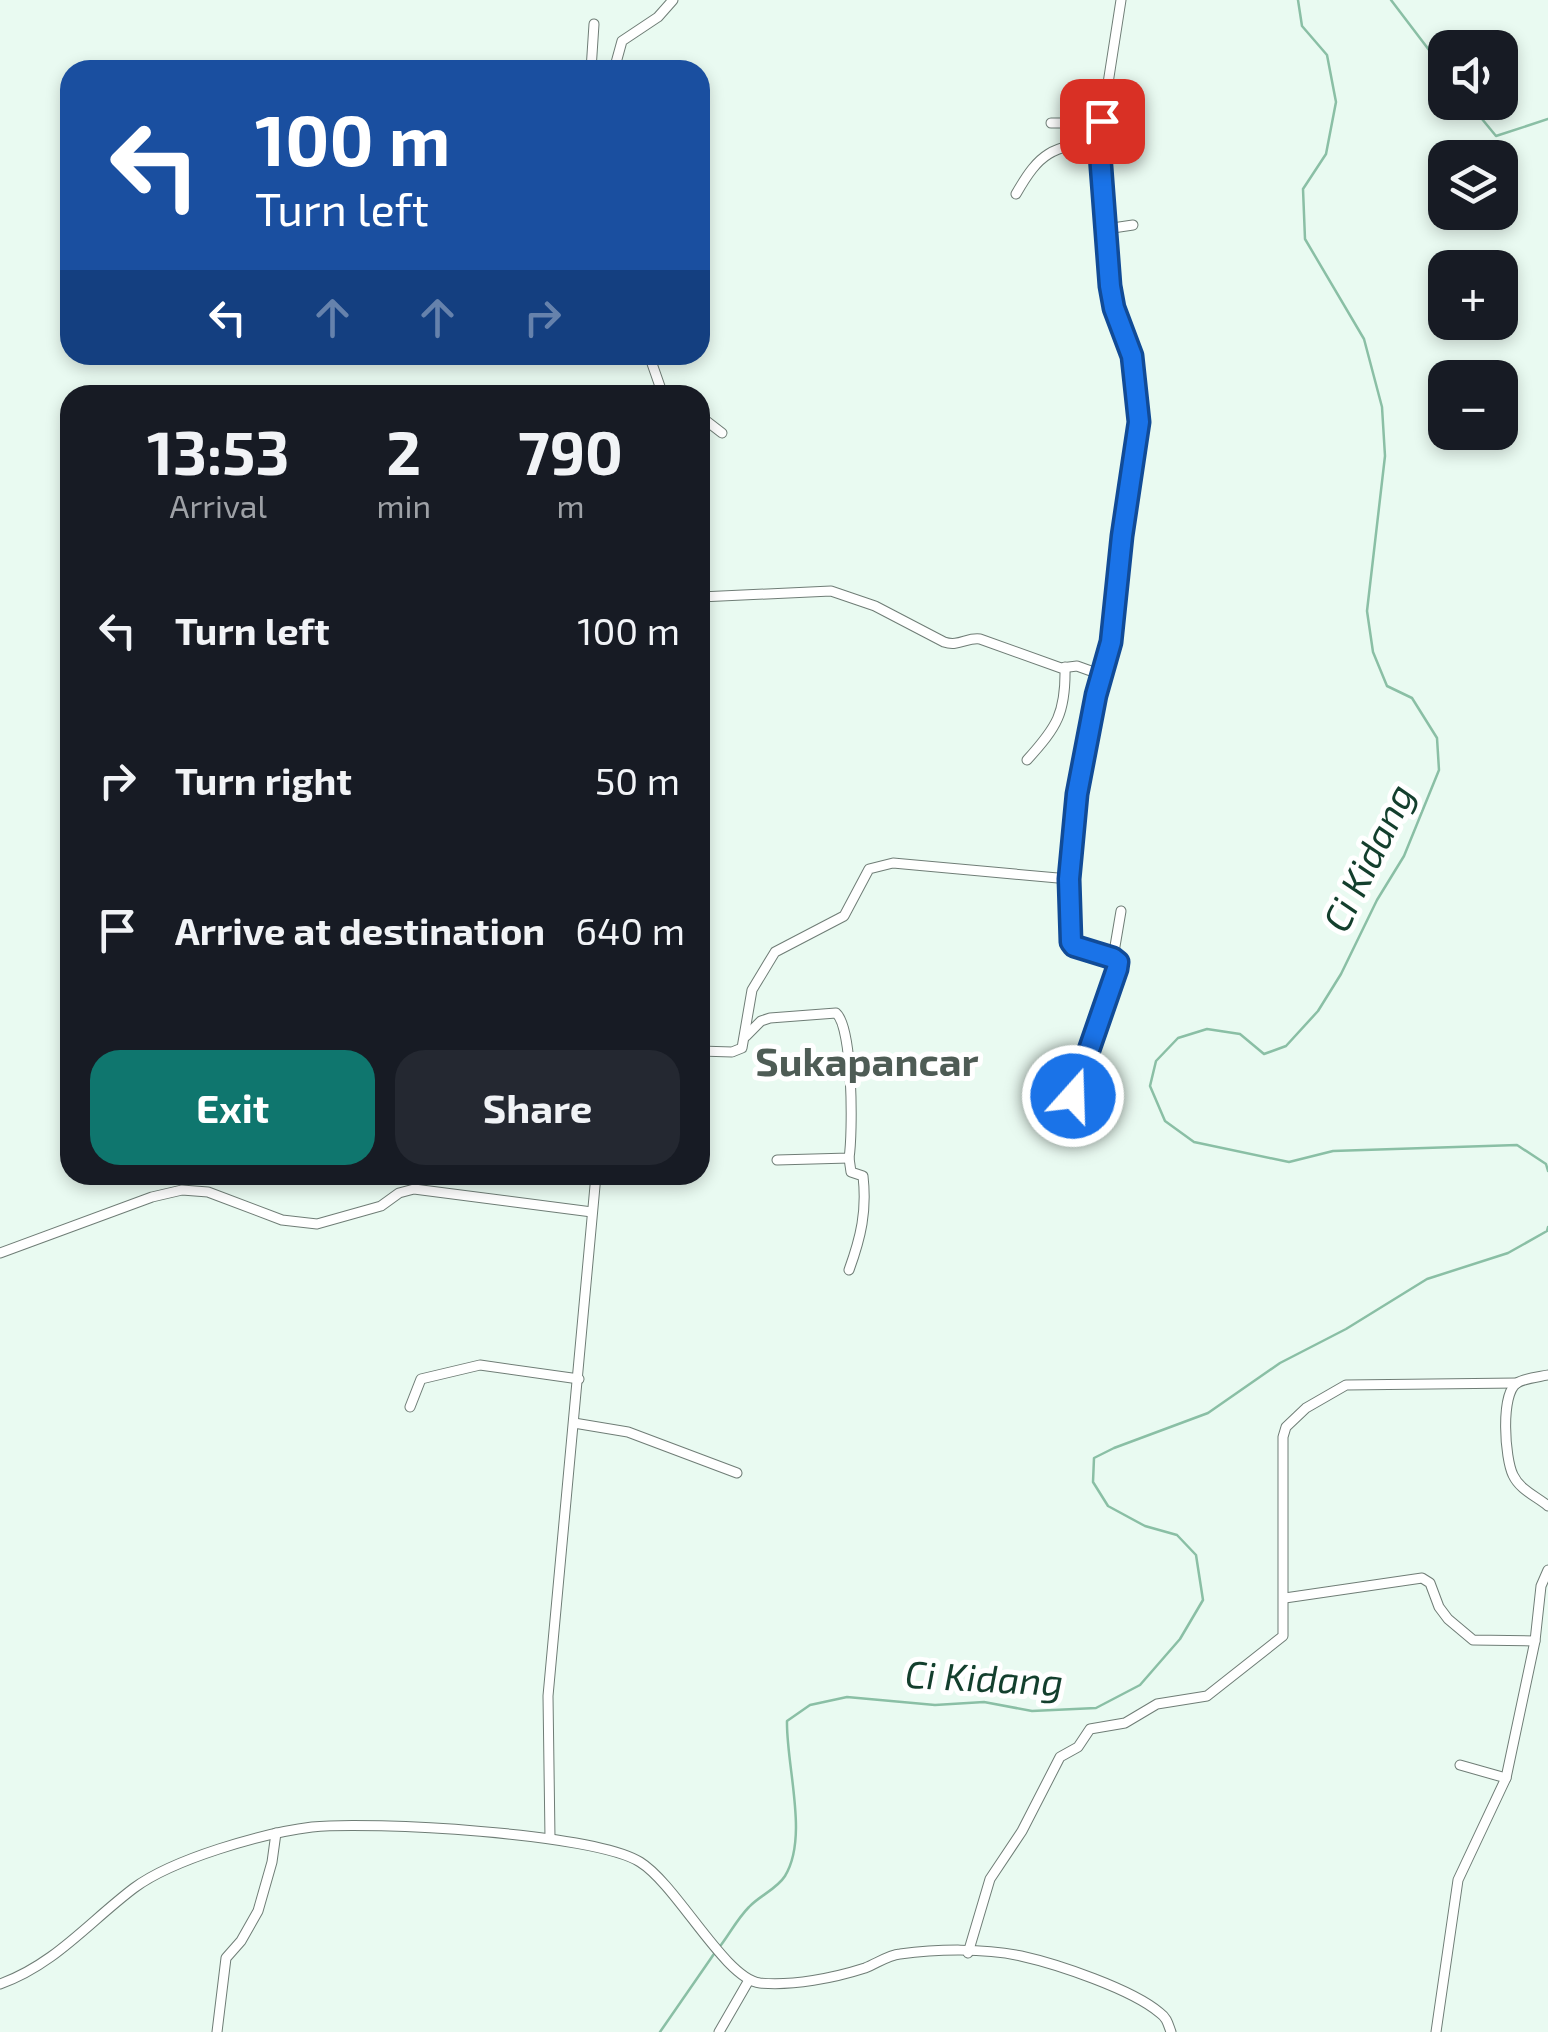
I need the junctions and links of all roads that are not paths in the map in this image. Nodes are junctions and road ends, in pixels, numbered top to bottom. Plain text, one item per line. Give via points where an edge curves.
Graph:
1 (673, 0) edge
2 (1121, 0) edge
3 (594, 24) dead end
4 (592, 60) edge
5 (617, 60) edge
6 (1104, 110) junction
7 (1051, 124) dead end
8 (1099, 141) junction
9 (1016, 194) dead end
10 (1133, 226) dead end
11 (1106, 229) junction
12 (710, 424) edge
13 (722, 433) dead end
14 (710, 596) edge
15 (1065, 667) junction
16 (1102, 674) junction
17 (1026, 760) dead end
18 (1069, 879) junction
19 (1121, 911) dead end
20 (1113, 958) junction
21 (746, 1036) junction
22 (710, 1051) edge
23 (1073, 1096) dead end
24 (849, 1158) junction
25 (777, 1160) dead end
26 (595, 1185) edge
27 (592, 1212) junction
28 (0, 1253) edge
29 (849, 1270) dead end
30 (1548, 1374) edge
31 (579, 1379) junction
32 (1517, 1383) junction
33 (410, 1406) dead end
34 (574, 1423) junction
35 (737, 1473) dead end
36 (1548, 1506) edge
37 (1548, 1570) edge
38 (1285, 1598) junction
39 (1535, 1641) junction
40 (1460, 1764) dead end
41 (1506, 1778) junction
42 (276, 1833) junction
43 (550, 1838) junction
44 (968, 1953) junction
45 (749, 1980) junction
46 (0, 1984) edge
47 (216, 2032) edge
48 (719, 2032) edge
49 (1170, 2032) edge
50 (1436, 2032) edge

1 - 5 street via 622,40
2 - 6 street
3 - 4 street
6 - 7 street via 1088,110 1078,123
6 - 8 street
8 - 9 street via 1050,151
8 - 11 street
10 - 11 street
11 - 16 street via 1112,298 1132,356 1139,422
12 - 13 street
14 - 15 street via 832,590 944,642 980,639
15 - 16 street
15 - 17 street via 1060,719
16 - 18 street via 1077,794
18 - 20 street via 1071,942
18 - 21 street via 893,863 869,869 847,912 775,952 752,990
19 - 20 street
20 - 23 street via 1116,977
21 - 22 street via 742,1048
21 - 24 street via 764,1019 840,1016 848,1057
24 - 25 street
24 - 29 street via 852,1172 864,1176 866,1211
26 - 27 street
27 - 28 street via 414,1189 317,1224 182,1190
27 - 31 street
30 - 32 street
31 - 33 street via 480,1365 421,1378
31 - 34 street
32 - 36 street via 1508,1398 1508,1459 1520,1486
32 - 38 street via 1346,1385 1289,1424
34 - 35 street via 628,1432
34 - 43 street via 548,1696
37 - 39 street
38 - 39 street via 1422,1578 1448,1619 1473,1640
38 - 44 street via 1281,1640 1207,1696 1157,1704 1125,1723 1093,1728 1062,1755 990,1878
39 - 41 street
40 - 41 street
41 - 50 street via 1458,1880
42 - 43 street via 356,1827
42 - 46 street via 138,1884 59,1954
42 - 47 street via 258,1911 226,1958
43 - 45 street via 614,1850 658,1874
44 - 45 street via 900,1954 822,1978
44 - 49 street via 1019,1956 1121,1990 1162,2014
45 - 48 street

